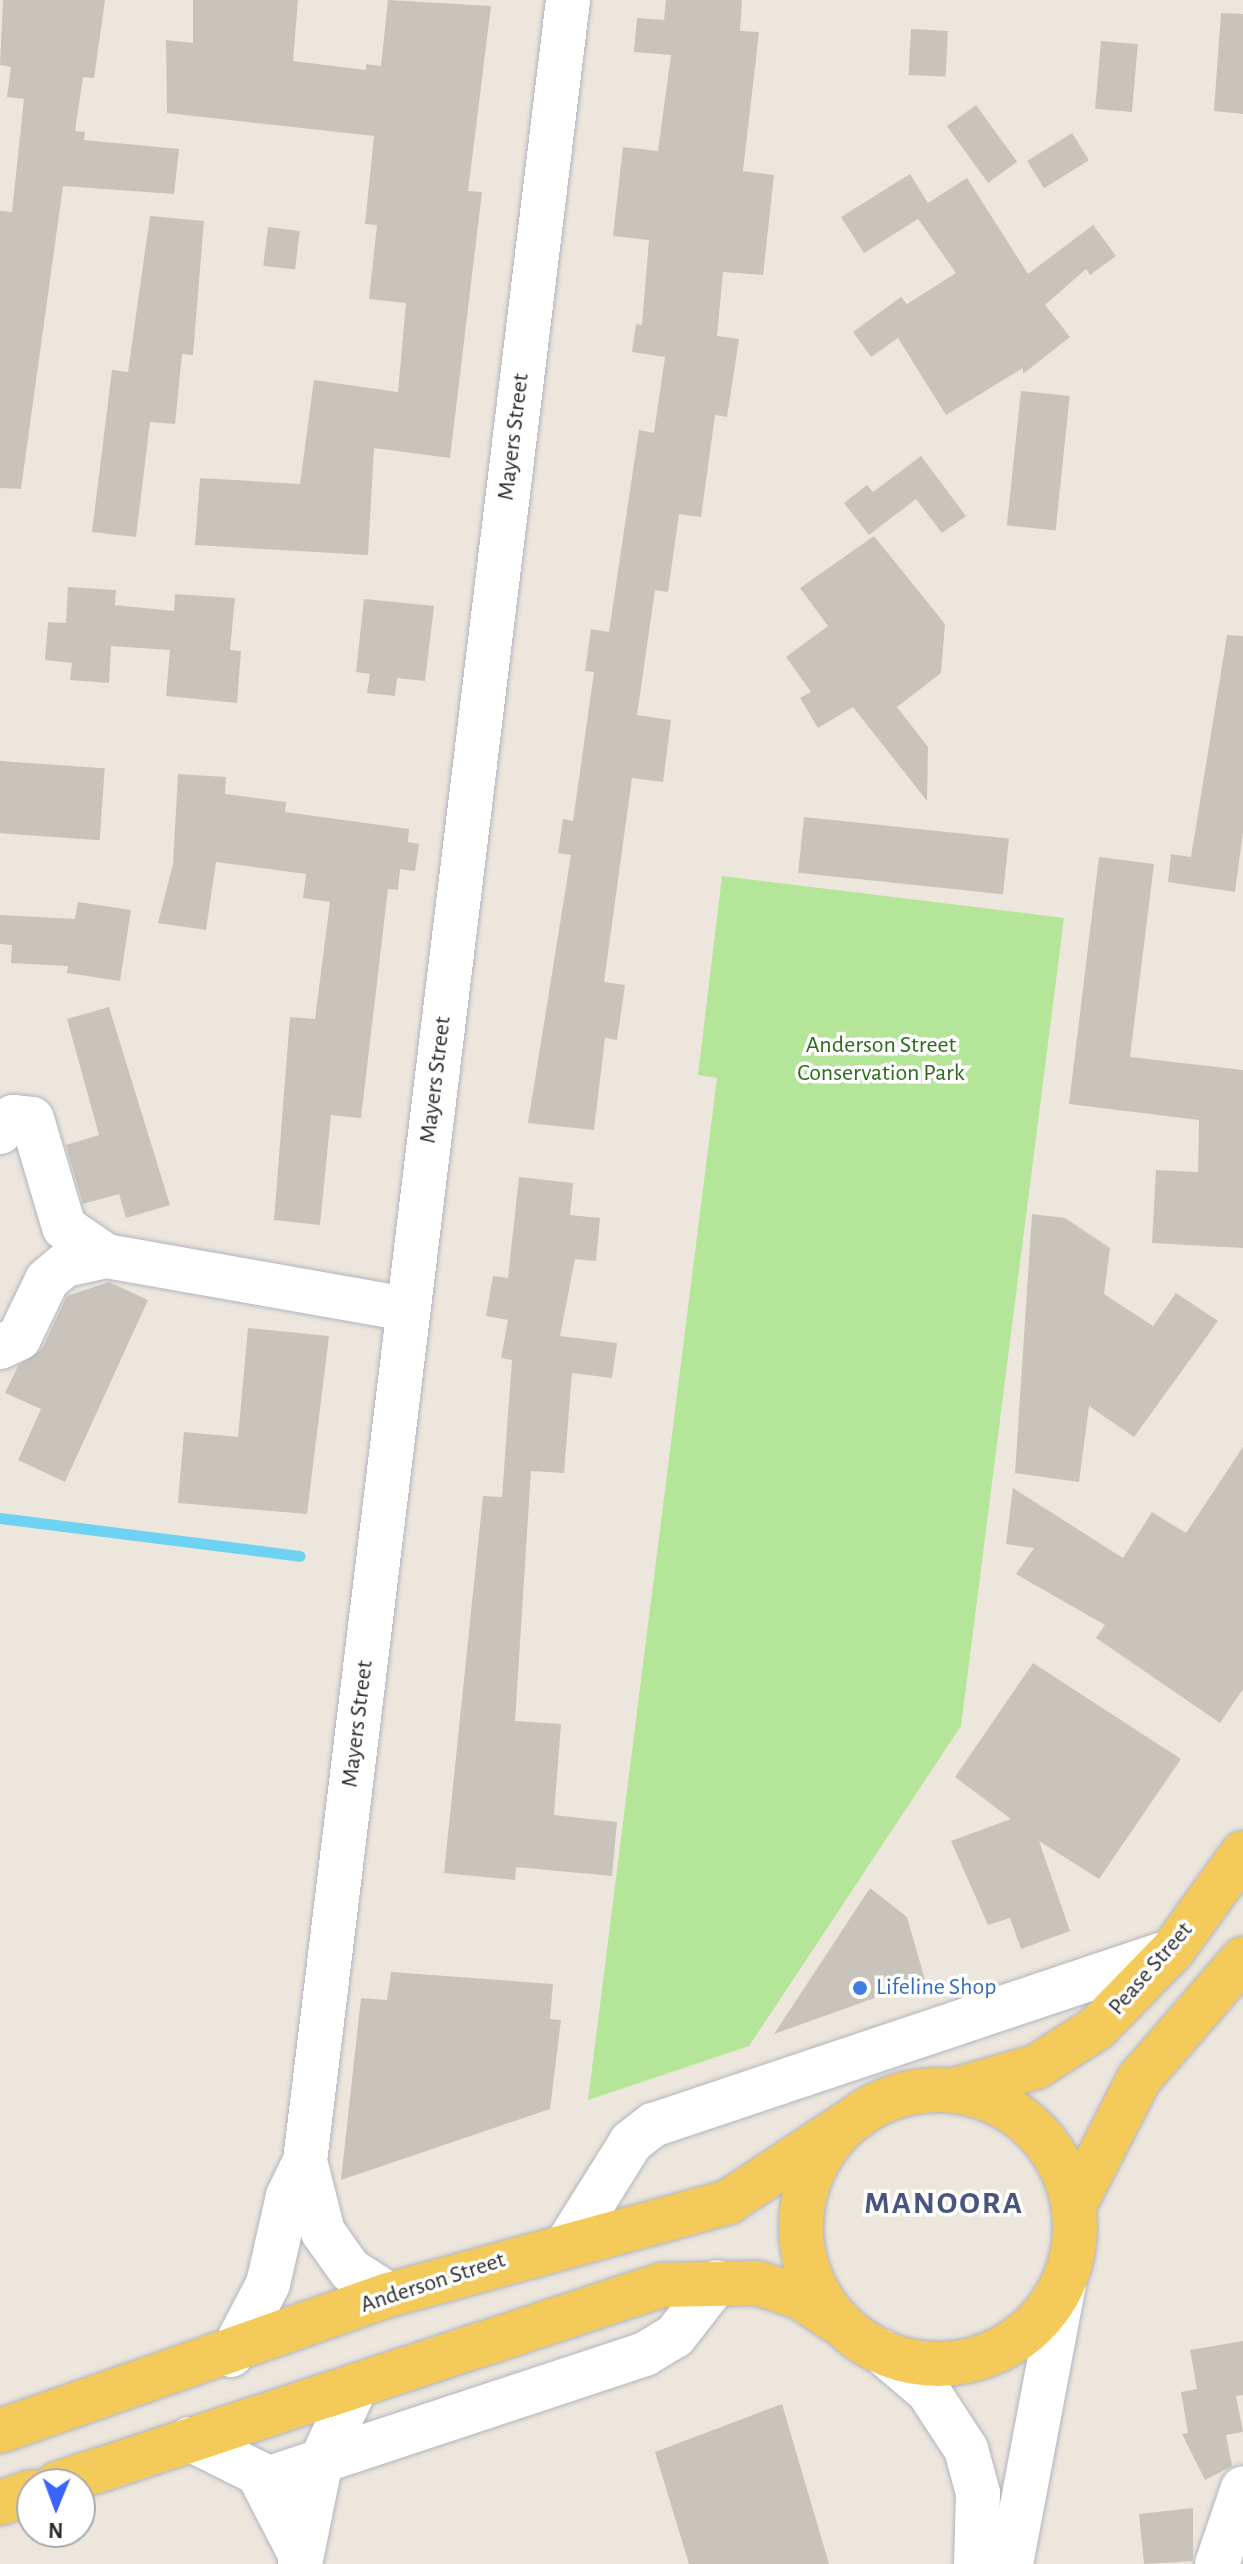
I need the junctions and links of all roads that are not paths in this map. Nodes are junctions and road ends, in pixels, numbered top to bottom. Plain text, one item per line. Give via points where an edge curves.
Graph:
1 (568, 0) edge
2 (0, 1132) edge
3 (106, 1256) junction
4 (408, 1309) junction
5 (0, 1347) edge
6 (1243, 1853) edge
7 (1172, 1951) junction
8 (1243, 1959) edge
9 (948, 2091) junction
10 (854, 2119) junction
11 (305, 2161) junction
12 (1074, 2206) junction
13 (568, 2243) junction
14 (717, 2282) junction
15 (1064, 2283) junction
16 (389, 2295) junction
17 (864, 2340) junction
18 (231, 2355) junction
19 (356, 2386) junction
20 (0, 2431) edge
21 (190, 2439) junction
22 (321, 2461) junction
23 (96, 2471) edge
24 (264, 2480) junction
25 (1243, 2488) edge
26 (301, 2560) edge
27 (976, 2564) edge
28 (1011, 2564) edge
29 (1217, 2564) edge

1 - 4 street, Mayers Street
2 - 3 street via 13,1117 32,1119 64,1227
3 - 4 street
3 - 5 street via 65,1265 47,1280 19,1338
4 - 11 street, Mayers Street
6 - 7 main road, Pease Street
7 - 9 main road, Pease Street via 1126,2003 1056,2056
7 - 13 street via 653,2125 631,2142
8 - 12 main road via 1139,2079
9 - 10 main road via 899,2097
9 - 12 main road via 984,2099 1031,2127 1063,2171
10 - 13 main road, Anderson Street via 728,2202
10 - 17 main road via 820,2157 801,2222 809,2272
11 - 16 street, Mayers Street via 323,2232 350,2270
11 - 18 street, Mayers Street via 288,2196 268,2284
12 - 15 main road
13 - 16 main road, Anderson Street
14 - 17 main road via 783,2289
14 - 19 main road via 650,2288
14 - 22 street via 658,2348
15 - 17 main road via 1024,2334 987,2355 933,2363
15 - 28 street
16 - 18 main road, Anderson Street
17 - 27 street via 928,2391 966,2449 978,2493
18 - 20 main road, Anderson Street
19 - 21 main road
19 - 22 street
21 - 23 main road
21 - 24 street via 241,2459
22 - 24 street
22 - 26 street
24 - 26 street
25 - 29 street

